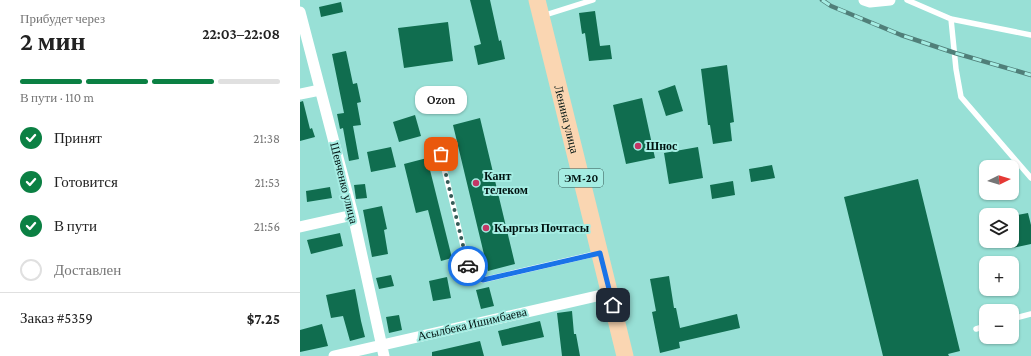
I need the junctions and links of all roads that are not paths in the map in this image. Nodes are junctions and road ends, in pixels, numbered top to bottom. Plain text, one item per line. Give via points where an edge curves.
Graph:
1 (593, 0) edge
2 (864, 0) edge
3 (890, 0) edge
4 (907, 0) edge
5 (539, 8) edge
6 (300, 12) edge
7 (951, 19) junction
8 (1031, 35) edge
9 (320, 90) junction
10 (300, 94) edge
11 (437, 140) dead end
12 (1031, 178) edge
13 (352, 215) junction
14 (300, 227) edge
15 (600, 253) junction
16 (610, 293) junction
17 (1031, 314) edge
18 (1019, 317) edge
19 (979, 328) edge
20 (976, 329) dead end
21 (381, 345) junction
22 (334, 356) edge
23 (384, 356) edge
24 (625, 356) edge

1 - 5 lane
2 - 3 street
4 - 7 lane
5 - 15 main road, Ленина улица / ЭМ-20
6 - 9 street, Шевченко улица
7 - 8 lane
7 - 12 lane via 961,97
9 - 10 street
9 - 13 street, Шевченко улица
11 - 15 lane via 468,266 474,276 483,280
13 - 14 street
13 - 21 street, Шевченко улица
15 - 16 main road, Ленина улица / ЭМ-20
16 - 21 street, Асылбека Ишимбаева
16 - 24 main road, Ленина улица / ЭМ-20
17 - 18 lane
19 - 20 lane
21 - 22 street, Асылбека Ишимбаева
21 - 23 street, Шевченко улица

